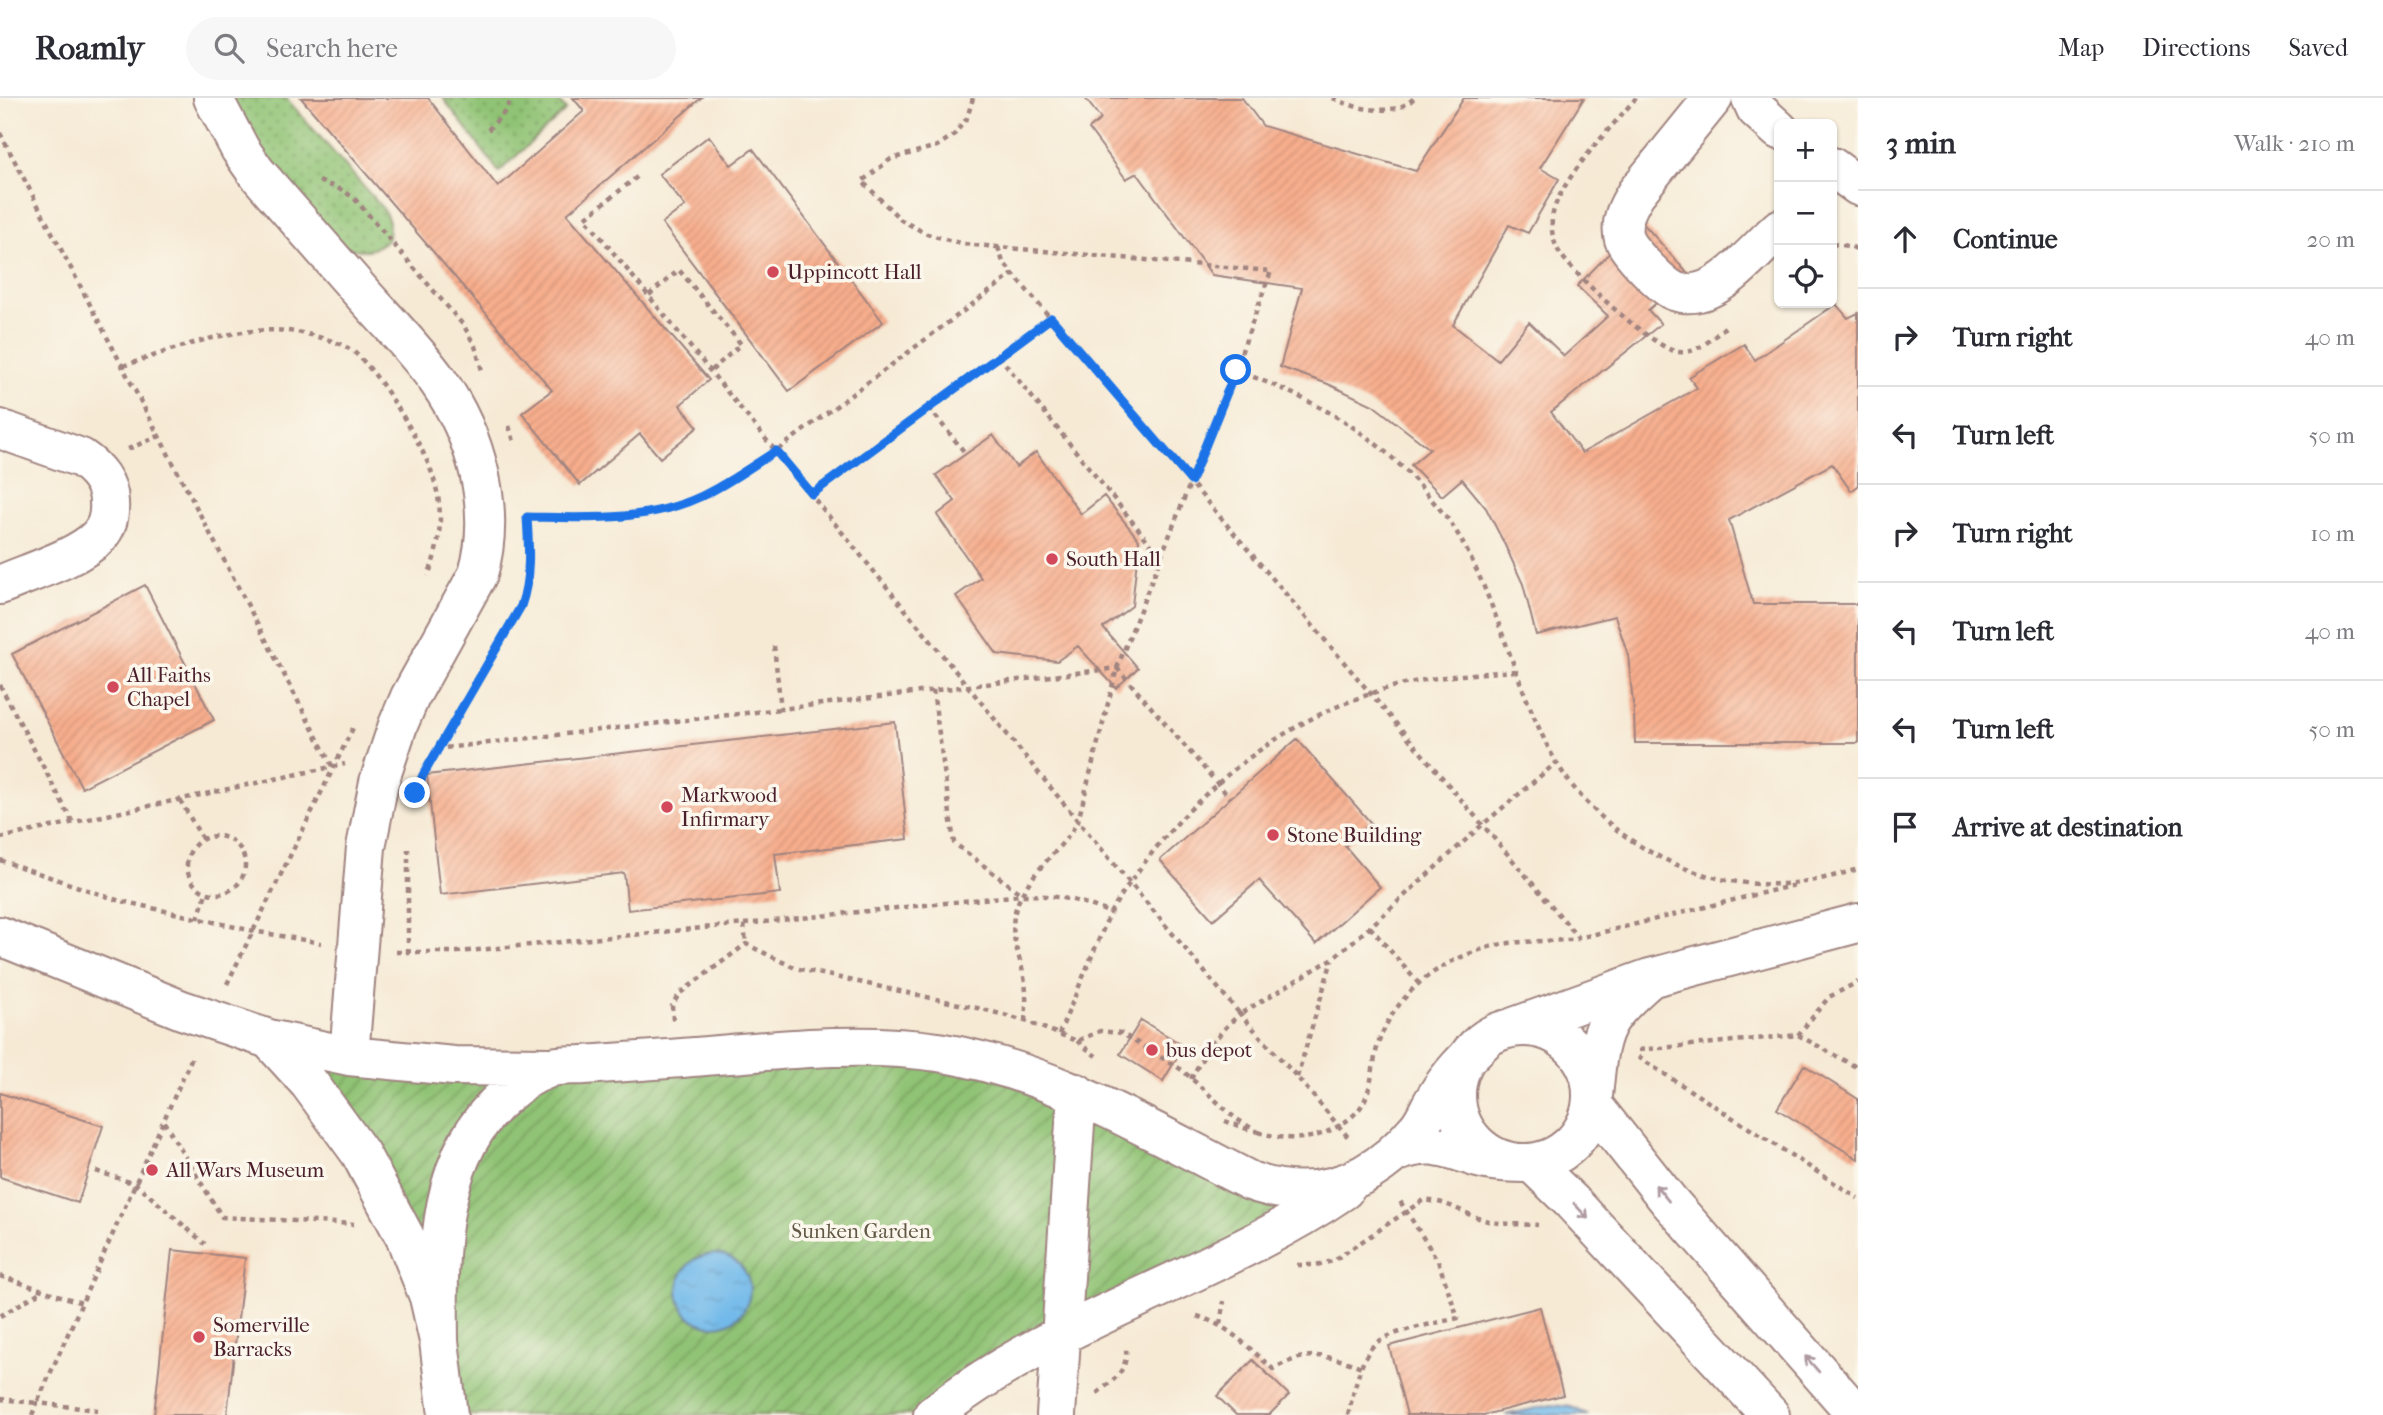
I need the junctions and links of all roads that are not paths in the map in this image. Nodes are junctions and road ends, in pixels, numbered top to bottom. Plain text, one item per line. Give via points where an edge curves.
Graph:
1 (213, 98) edge
2 (1713, 98) edge
3 (1751, 98) edge
4 (1774, 125) edge
5 (1774, 234) edge
6 (0, 429) edge
7 (0, 585) edge
8 (1853, 929) edge
9 (0, 936) edge
10 (1650, 978) junction
11 (1495, 1035) junction
12 (269, 1039) junction
13 (349, 1056) junction
14 (549, 1068) junction
15 (1077, 1093) junction
16 (1592, 1104) junction
17 (1384, 1160) junction
18 (1532, 1163) junction
19 (1061, 1335) junction
20 (439, 1340) junction
21 (448, 1415) edge
22 (933, 1415) edge
23 (1056, 1415) edge
24 (1769, 1415) edge
25 (1857, 1415) edge

1 - 13 lane via 256,172 440,384 466,432 482,495 485,530 478,574 411,697 379,782 366,847
2 - 5 lane via 1636,192 1626,210 1624,238 1639,261 1672,290 1695,293 1725,279
3 - 4 lane
6 - 7 lane via 81,458 104,480 110,499 108,521 98,537 76,553
8 - 10 lane
9 - 12 lane
10 - 11 lane
10 - 16 lane via 1609,1020 1601,1041
11 - 16 lane via 1528,1027 1569,1044 1583,1061 1591,1082
11 - 17 lane via 1454,1070 1418,1128
11 - 18 lane via 1469,1056 1459,1076 1456,1098 1461,1120 1472,1139 1489,1154 1510,1162
12 - 13 lane
12 - 20 lane via 309,1083 360,1153 429,1297
13 - 14 lane via 454,1066
14 - 15 lane via 808,1049 913,1050 986,1062
14 - 20 lane via 507,1094 465,1149 442,1219
15 - 17 lane via 1269,1188 1316,1191 1347,1183
15 - 19 lane
16 - 18 lane via 1586,1126 1573,1143 1554,1157
25 -> 16 lane via 1669,1201
17 - 18 lane via 1414,1145 1435,1145 1504,1163
17 - 19 lane via 1264,1239
18 -> 24 lane
19 - 22 lane via 1027,1352
19 - 23 lane
20 - 21 lane

